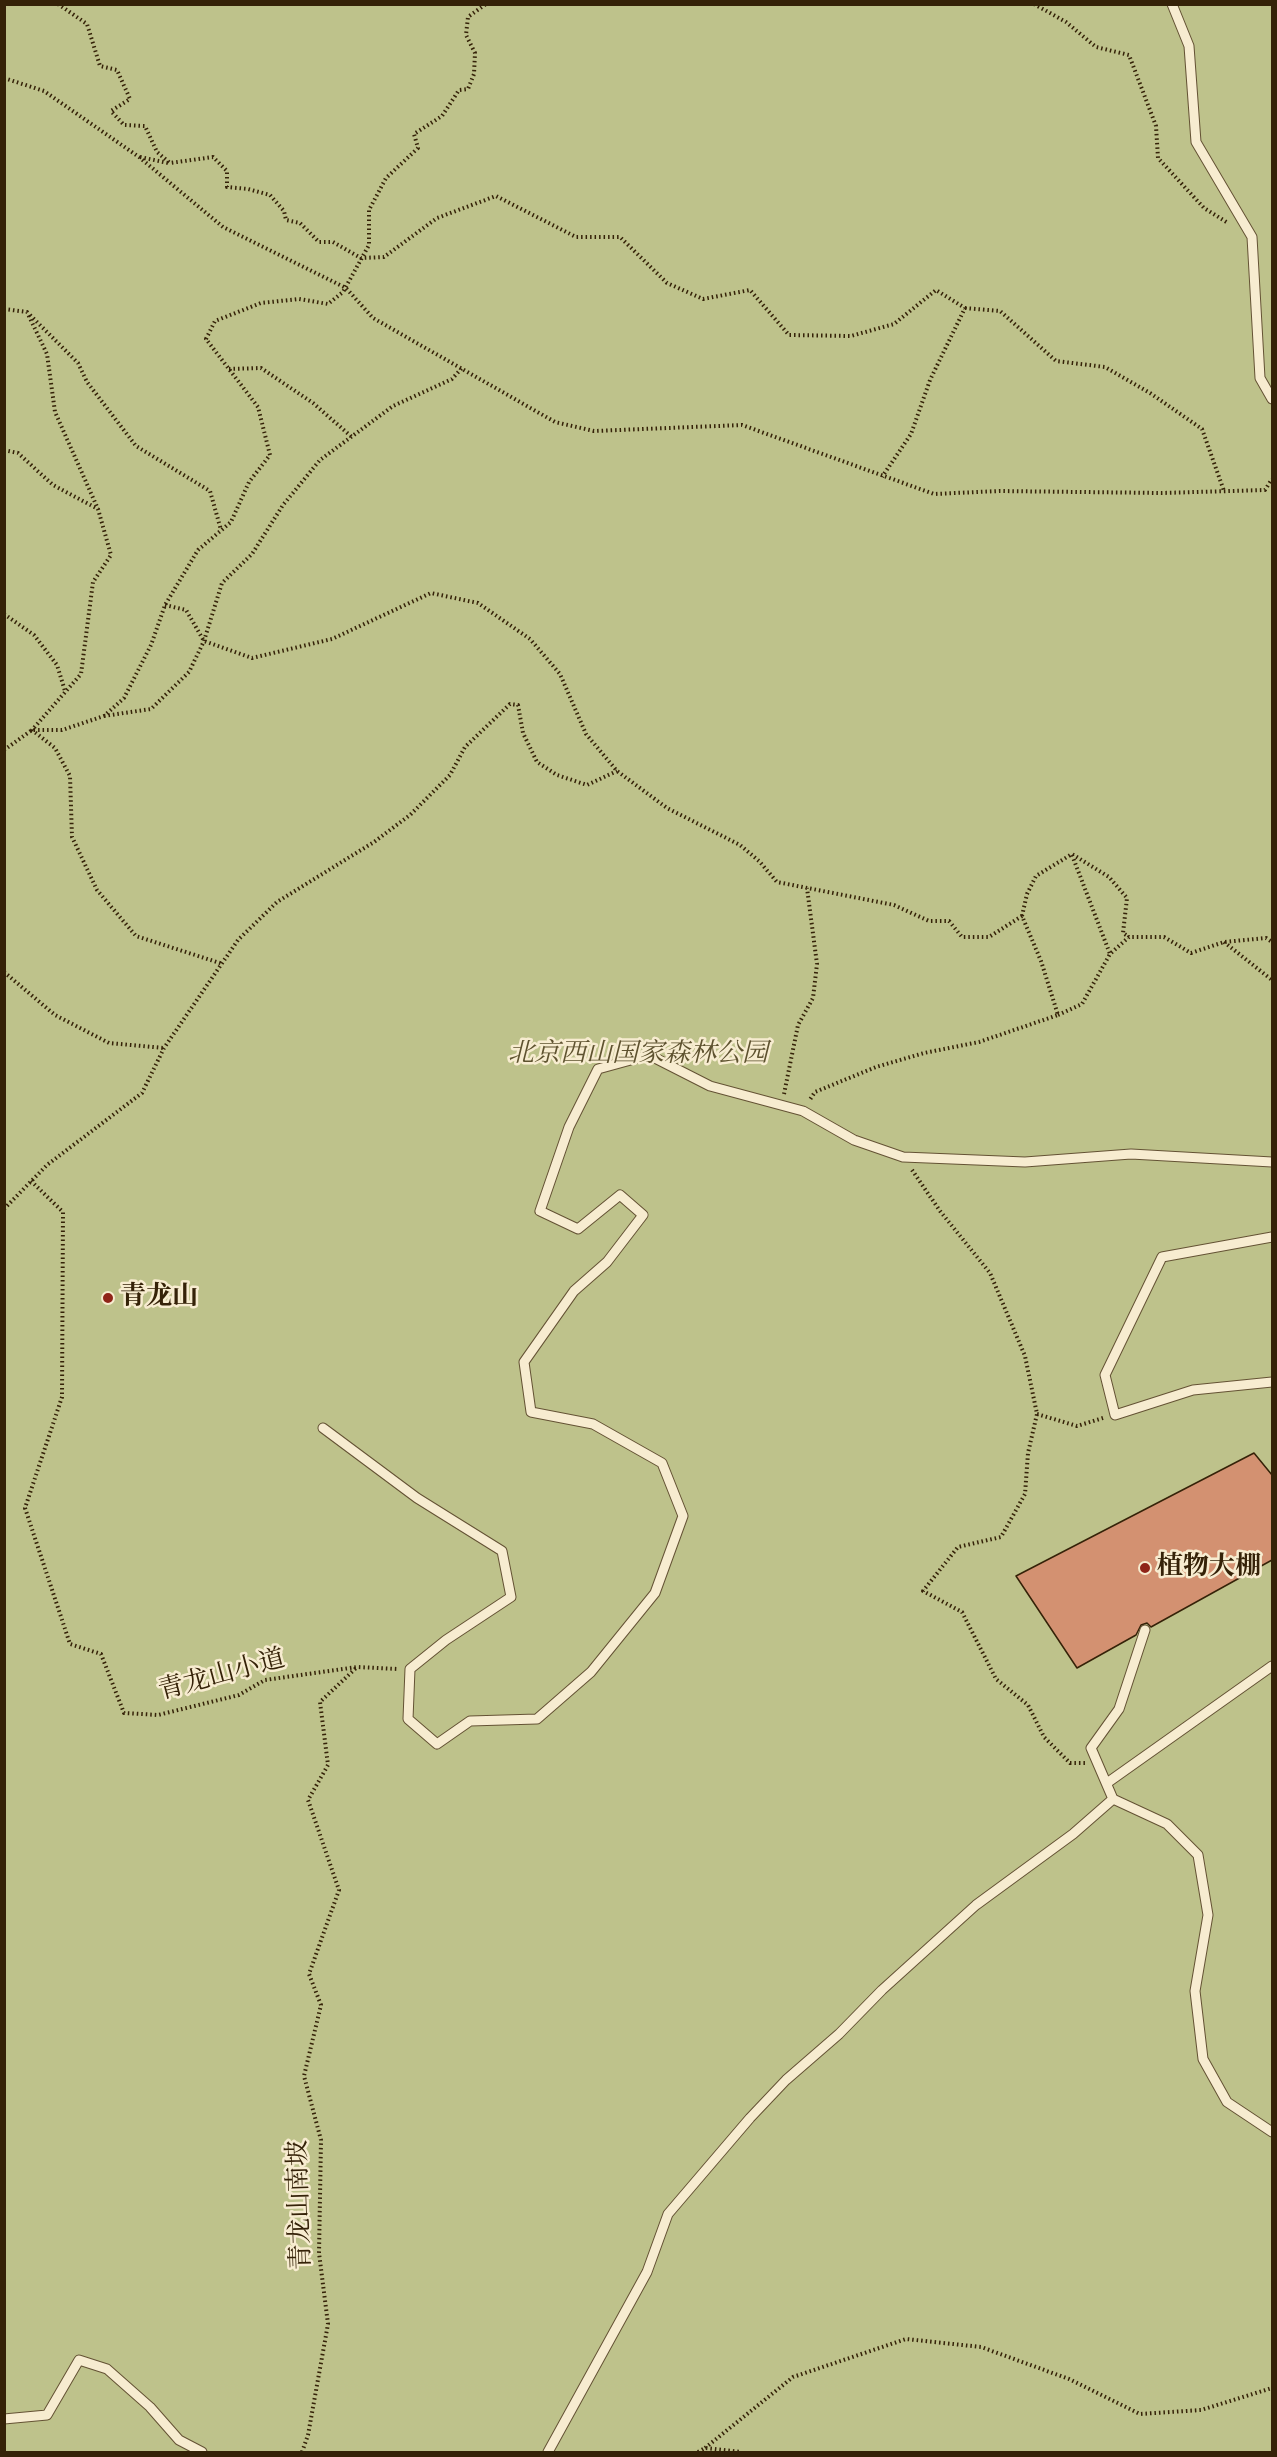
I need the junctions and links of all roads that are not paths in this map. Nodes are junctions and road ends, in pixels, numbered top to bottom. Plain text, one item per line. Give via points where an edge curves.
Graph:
1 (1172, 4) edge
2 (1272, 399) edge
3 (1272, 1162) edge
4 (1272, 1237) edge
5 (1272, 1382) edge
6 (323, 1428) dead end
7 (1145, 1630) dead end
8 (1272, 1666) edge
9 (1107, 1783) junction
10 (1113, 1799) junction
11 (1272, 2132) edge
12 (4, 2420) edge
13 (202, 2452) edge
14 (548, 2452) edge

1 - 2 lane via 1189,46 1196,142 1252,237 1260,378
3 - 6 lane via 1131,1155 1025,1162 903,1157 854,1140 803,1111 710,1086 649,1055 598,1069 569,1127 540,1211 578,1228 620,1194 643,1215 607,1262 573,1291 524,1362 531,1412 593,1424 662,1463 683,1516 656,1593 591,1672 537,1719 470,1721 437,1744 408,1719 410,1669 511,1597 502,1551 417,1498
4 - 5 lane via 1162,1257 1105,1375 1115,1414 1193,1390
7 - 9 lane via 1119,1709 1091,1748
8 - 9 lane
9 - 10 lane
10 - 11 lane via 1167,1824 1198,1856 1208,1915 1195,1991 1203,2059 1227,2102
10 - 14 lane via 976,1905 786,2080 743,2127 668,2214 647,2272
12 - 13 lane via 47,2415 79,2360 107,2369 150,2407 179,2440

